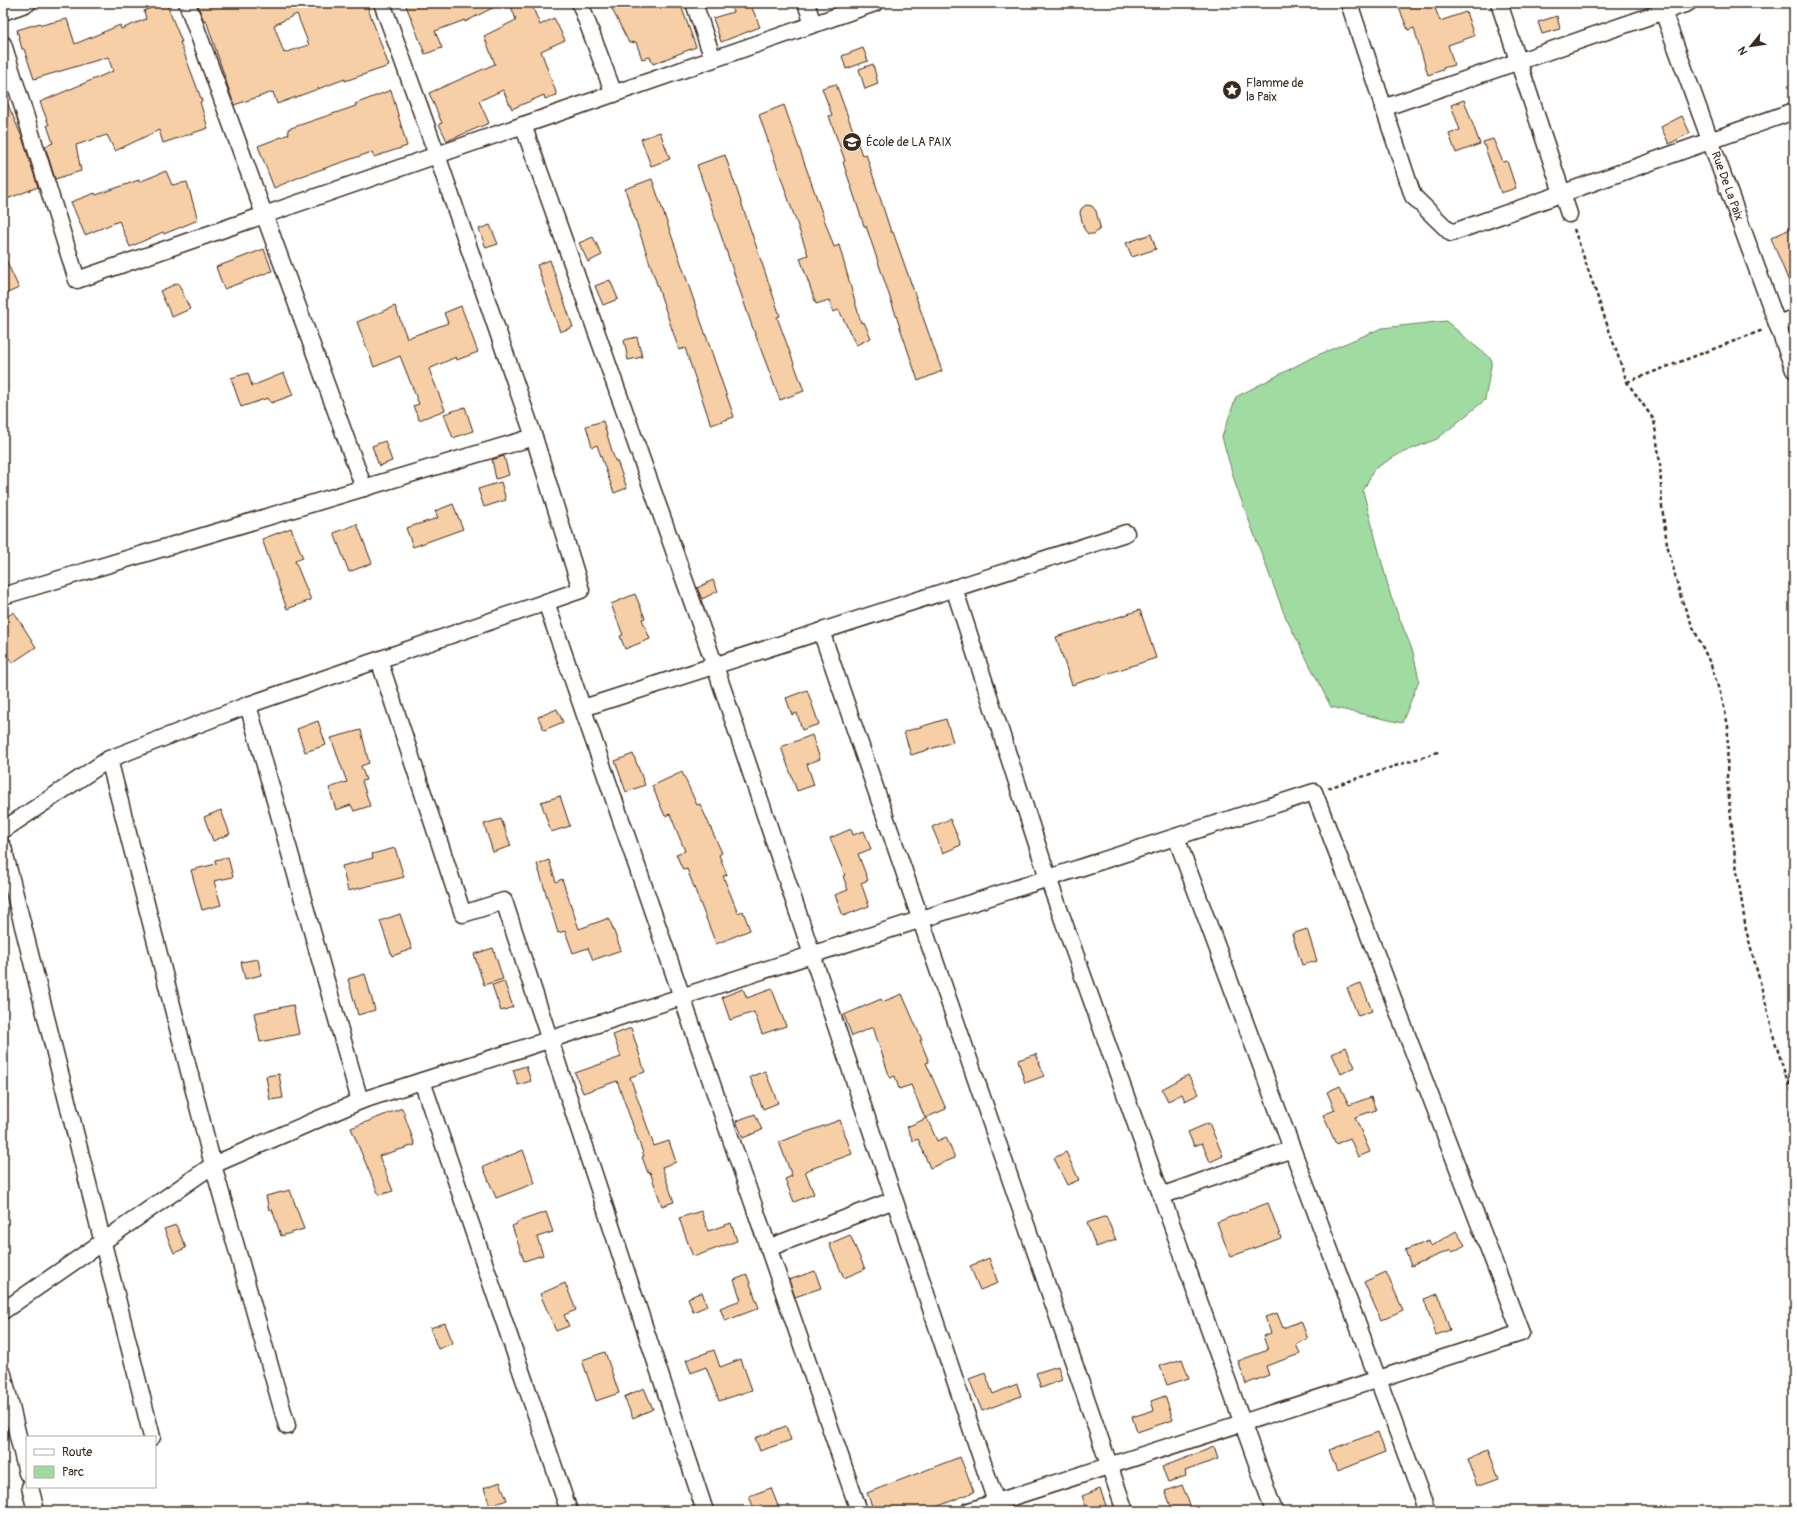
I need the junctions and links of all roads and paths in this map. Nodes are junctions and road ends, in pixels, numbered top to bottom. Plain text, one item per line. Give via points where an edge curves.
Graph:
1 (28, 3) edge
2 (187, 3) edge
3 (382, 3) edge
4 (580, 3) edge
5 (694, 3) edge
6 (806, 3) edge
7 (875, 3) edge
8 (1349, 3) edge
9 (1499, 3) edge
10 (1688, 3) edge
11 (1661, 7) edge
12 (3, 12) edge
13 (813, 24) junction
14 (3, 44) edge
15 (713, 59) junction
16 (1518, 61) junction
17 (614, 94) junction
18 (1383, 108) junction
19 (1794, 111) edge
20 (523, 125) junction
21 (1711, 141) junction
22 (437, 155) junction
23 (1563, 193) junction
24 (1569, 214) joint
25 (264, 215) junction
26 (1794, 318) edge
27 (1777, 324) junction
28 (1794, 370) edge
29 (1628, 382) junction
30 (534, 437) junction
31 (364, 488) junction
32 (1126, 532) dead end
33 (954, 588) junction
34 (3, 596) edge
35 (546, 602) junction
36 (822, 631) junction
37 (379, 660) junction
38 (714, 666) junction
39 (248, 705) junction
40 (583, 708) junction
41 (1441, 751) dead end
42 (109, 759) junction
43 (1314, 792) junction
44 (3, 830) edge
45 (1176, 837) junction
46 (3, 847) edge
47 (1048, 878) junction
48 (921, 920) junction
49 (812, 955) junction
50 (682, 997) junction
51 (550, 1040) junction
52 (422, 1081) junction
53 (1794, 1093) edge
54 (360, 1101) junction
55 (1292, 1149) junction
56 (212, 1164) junction
57 (1161, 1196) junction
58 (894, 1200) junction
59 (102, 1242) junction
60 (768, 1248) junction
61 (3, 1311) edge
62 (3, 1374) edge
63 (1378, 1379) junction
64 (1242, 1422) junction
65 (287, 1426) dead end
66 (152, 1436) edge
67 (1109, 1466) junction
68 (26, 1469) edge
69 (30, 1488) edge
70 (997, 1507) edge
71 (36, 1511) edge
72 (569, 1511) edge
73 (705, 1511) edge
74 (859, 1511) edge
75 (969, 1511) edge
76 (1124, 1511) edge
77 (1274, 1511) edge
78 (1427, 1511) edge

1 - 12 street
2 - 25 street
3 - 22 street
4 - 17 street
5 - 15 street
6 - 13 street
7 - 13 street
8 - 18 street
9 - 16 street
10 - 11 street
11 - 16 street
11 - 21 street, Rue De La Paix
13 - 15 street
14 - 25 street via 78,280
15 - 17 street
16 - 18 street
16 - 23 street
17 - 20 street
18 - 23 street via 1413,196 1451,233
19 - 21 street
20 - 22 street
20 - 38 street
21 - 23 street
21 - 27 street, Rue De La Paix
22 - 25 street
22 - 30 street
23 - 24 street
24 - 29 path
25 - 31 street
26 - 27 street
27 - 28 street, Rue De La Paix
27 - 29 path
29 - 53 path via 1654,420 1667,544 1681,598 1711,665 1723,702 1728,726 1727,779 1746,930 1774,1038 1786,1077
30 - 31 street
30 - 35 street via 581,590
31 - 34 street
32 - 33 street
33 - 36 street
33 - 47 street
35 - 37 street
35 - 40 street
36 - 38 street
36 - 48 street
37 - 39 street
37 - 51 street via 463,914 504,901
38 - 40 street
38 - 49 street
39 - 42 street
39 - 54 street
40 - 50 street
41 - 43 path
42 - 44 street
42 - 56 street
43 - 45 street
43 - 63 street via 1521,1332
45 - 47 street
45 - 55 street
46 - 59 street
47 - 48 street
47 - 57 street
48 - 49 street
48 - 67 street
49 - 50 street
49 - 58 street
50 - 51 street
50 - 60 street
51 - 52 street
51 - 73 street
52 - 54 street
52 - 72 street
54 - 56 street
55 - 57 street
55 - 63 street
56 - 59 street
56 - 65 street
57 - 64 street
58 - 60 street
58 - 70 street
59 - 61 street
59 - 66 street
60 - 74 street
62 - 68 street
63 - 64 street
63 - 78 street
64 - 67 street
64 - 77 street
67 - 70 street
67 - 76 street
69 - 71 street
70 - 75 street

